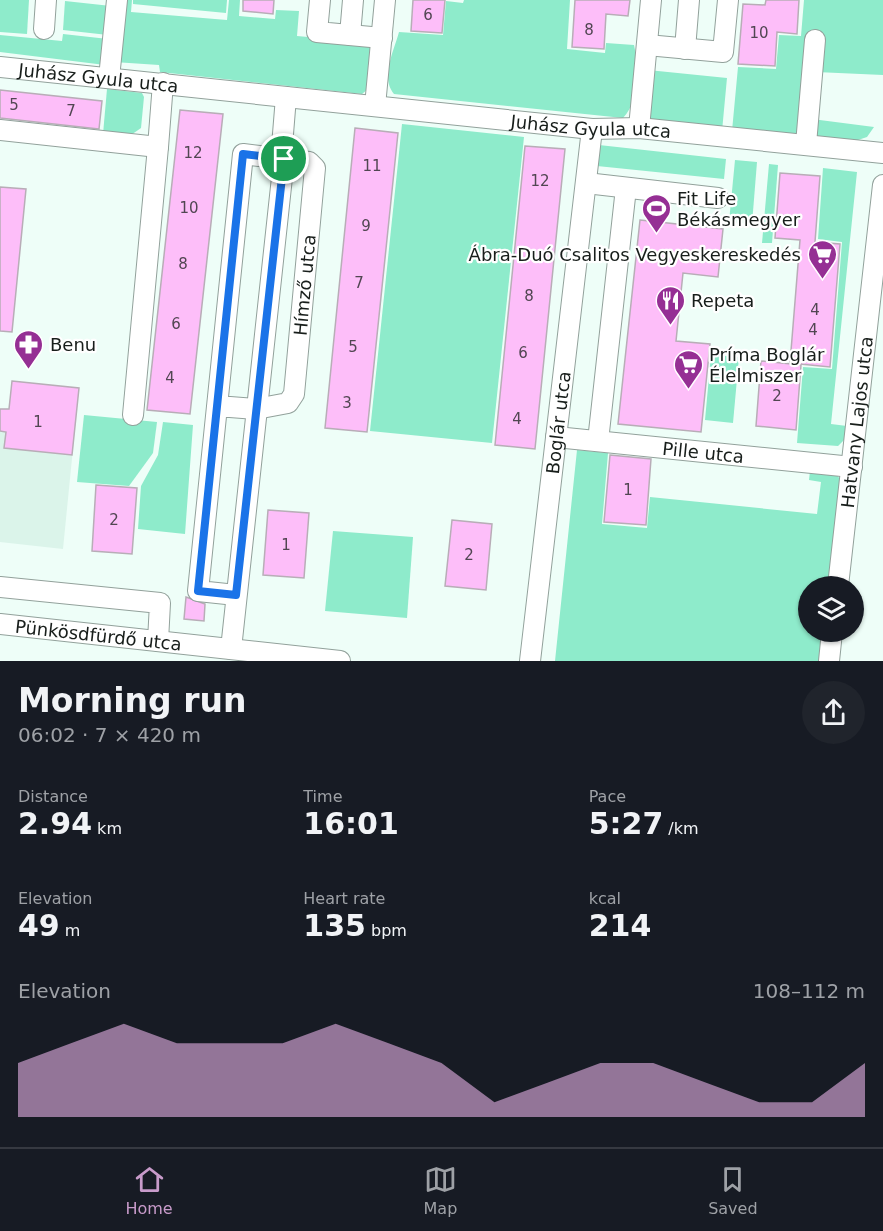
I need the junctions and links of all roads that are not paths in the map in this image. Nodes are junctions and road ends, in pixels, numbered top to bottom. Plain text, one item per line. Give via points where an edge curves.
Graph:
1 (46, 0) edge
2 (117, 0) edge
3 (320, 0) edge
4 (353, 0) edge
5 (385, 0) edge
6 (651, 0) edge
7 (689, 0) edge
8 (728, 0) edge
9 (44, 29) dead end
10 (350, 35) junction
11 (382, 38) junction
12 (815, 40) dead end
13 (647, 45) junction
14 (685, 49) junction
15 (0, 67) edge
16 (109, 78) junction
17 (163, 83) junction
18 (286, 97) junction
19 (375, 106) junction
20 (639, 128) junction
21 (592, 129) junction
22 (0, 130) edge
23 (806, 144) junction
24 (158, 147) junction
25 (883, 153) edge
26 (284, 159) junction
27 (586, 183) junction
28 (883, 185) edge
29 (626, 188) junction
30 (718, 198) dead end
31 (217, 406) junction
32 (256, 409) junction
33 (133, 415) dead end
34 (556, 437) junction
35 (598, 441) junction
36 (852, 467) junction
37 (839, 576) edge
38 (0, 587) edge
39 (236, 595) junction
40 (0, 624) edge
41 (158, 641) junction
42 (831, 642) edge
43 (231, 649) junction
44 (184, 653) edge
45 (340, 661) edge
46 (530, 661) edge
47 (829, 661) edge

1 - 9 street
2 - 16 street
3 - 10 street via 317,32
4 - 10 street
5 - 11 street
6 - 13 street
7 - 14 street
8 - 14 street via 723,52
10 - 11 street
11 - 19 street
12 - 23 street
13 - 14 street
13 - 20 street
15 - 16 street, Juhász Gyula utca
16 - 17 street, Juhász Gyula utca
17 - 18 street, Juhász Gyula utca
17 - 24 street
18 - 19 street, Juhász Gyula utca
18 - 26 street, Hímző utca
19 - 21 street, Juhász Gyula utca
20 - 21 street, Juhász Gyula utca
20 - 23 street, Juhász Gyula utca
21 - 27 street, Boglár utca
22 - 24 street
23 - 25 street, Juhász Gyula utca
24 - 33 street
26 - 31 street, Hímző utca via 243,154
26 - 32 street, Hímző utca
26 - 32 street, Hímző utca via 309,162 315,168 294,394 288,404
27 - 29 street
27 - 34 street, Boglár utca
28 - 36 street, Hatvany Lajos utca
29 - 30 street
29 - 35 street
31 - 32 street, Hímző utca
31 - 39 street, Hímző utca via 198,591
32 - 39 street, Hímző utca
34 - 35 street, Pille utca
34 - 46 street, Boglár utca
35 - 36 street, Pille utca
36 - 37 street, Hatvany Lajos utca
38 - 41 street via 160,603
39 - 43 street, Hímző utca
40 - 41 street, Pünkösdfürdő utca
41 - 44 street, Pünkösdfürdő utca
42 - 47 street
43 - 44 street, Pünkösdfürdő utca
43 - 45 street, Pünkösdfürdő utca

